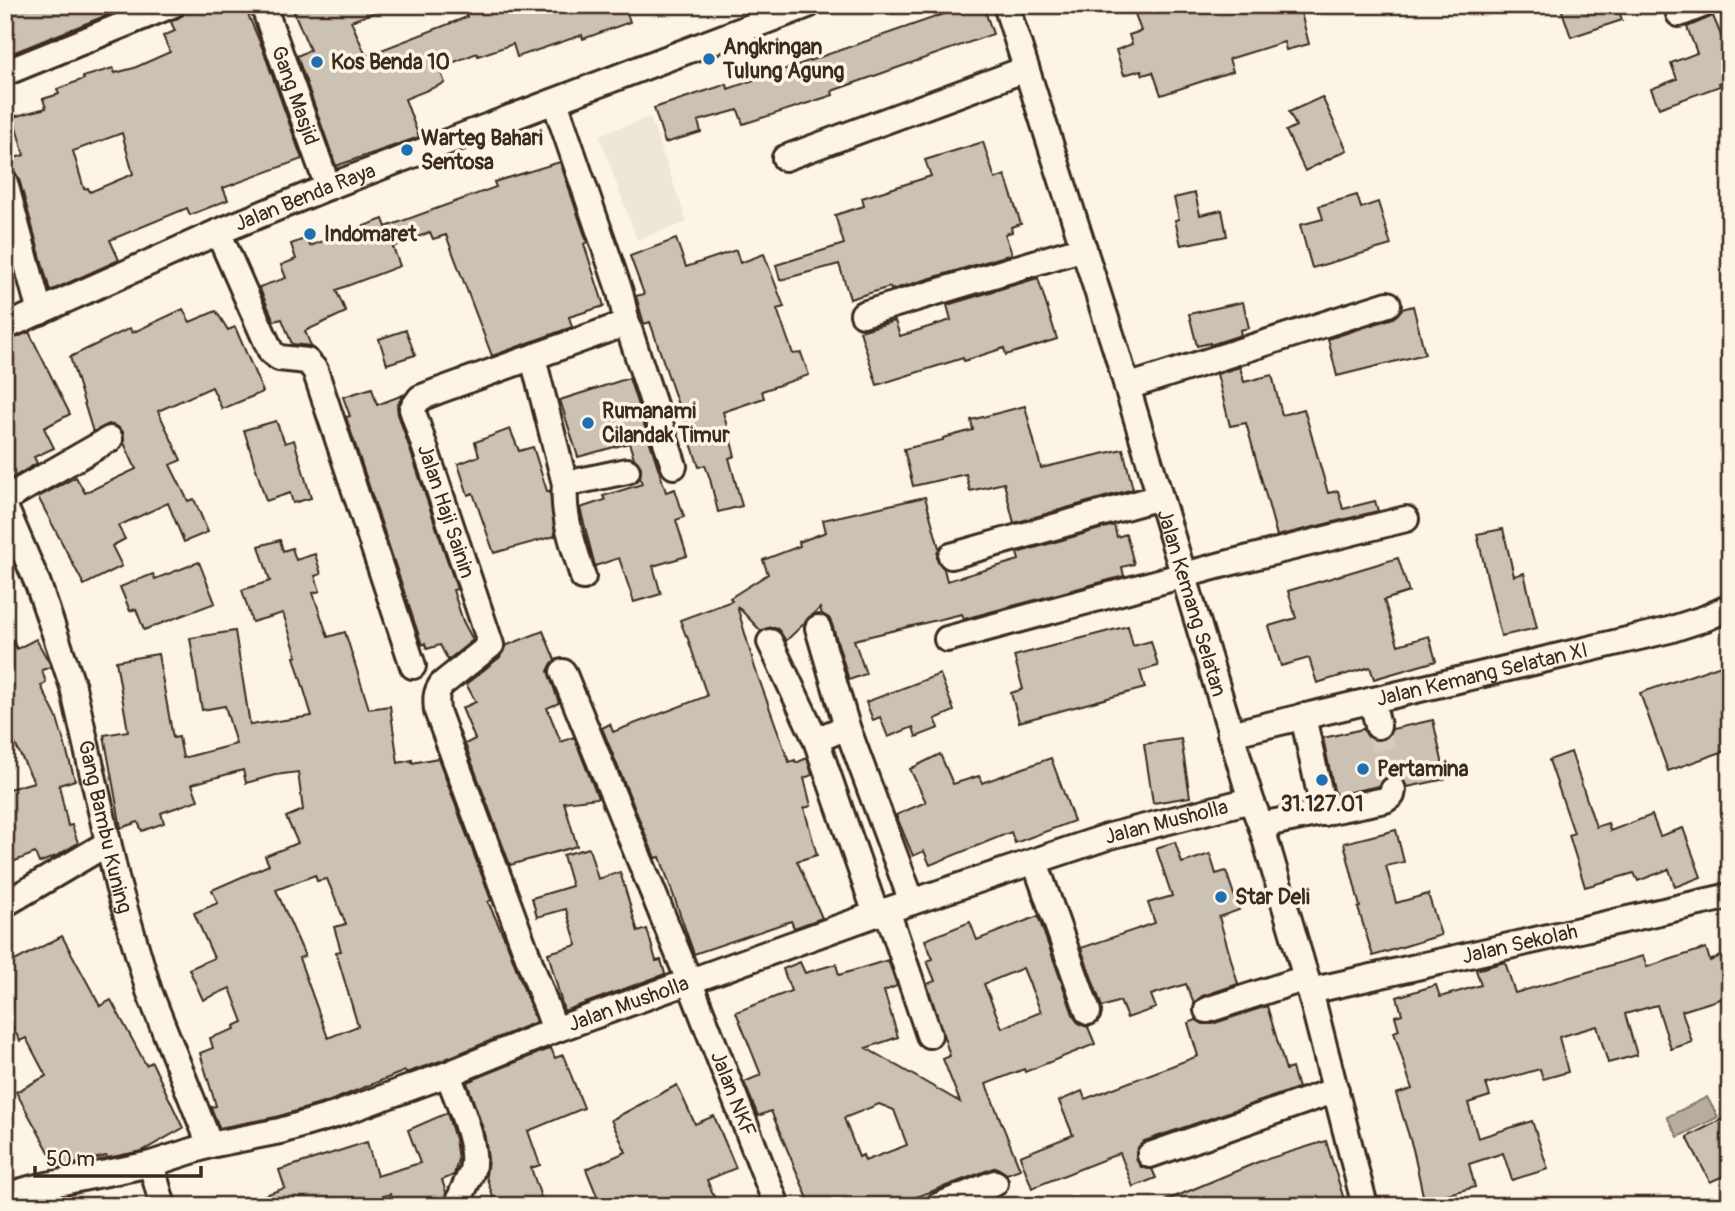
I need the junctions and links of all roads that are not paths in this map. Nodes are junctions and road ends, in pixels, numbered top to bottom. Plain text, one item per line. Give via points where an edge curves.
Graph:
1 (172, 5) edge
2 (264, 5) edge
3 (808, 5) edge
4 (1006, 5) edge
5 (1702, 5) edge
6 (1679, 14) dead end
7 (1026, 69) junction
8 (5, 73) edge
9 (555, 103) junction
10 (785, 158) dead end
11 (5, 183) edge
12 (328, 187) junction
13 (218, 232) junction
14 (1084, 248) junction
15 (1388, 304) dead end
16 (40, 312) junction
17 (863, 314) dead end
18 (627, 323) junction
19 (5, 327) edge
20 (533, 358) junction
21 (1127, 387) junction
22 (110, 439) dead end
23 (674, 466) dead end
24 (627, 471) dead end
25 (565, 484) junction
26 (1160, 497) junction
27 (5, 499) edge
28 (5, 507) edge
29 (1406, 519) dead end
30 (951, 555) dead end
31 (1183, 575) junction
32 (583, 576) dead end
33 (1730, 607) edge
34 (818, 628) dead end
35 (947, 639) dead end
36 (770, 642) dead end
37 (413, 666) dead end
38 (563, 672) dead end
39 (1372, 700) junction
40 (1303, 716) junction
41 (1378, 726) tunnel mouth
42 (848, 727) junction
43 (1230, 734) junction
44 (816, 740) junction
45 (1394, 790) dead end
46 (1251, 800) junction
47 (1324, 813) junction
48 (1261, 825) junction
49 (108, 843) junction
50 (1035, 862) junction
51 (1730, 895) edge
52 (912, 902) junction
53 (5, 904) edge
54 (881, 912) junction
55 (690, 983) junction
56 (1308, 985) junction
57 (1207, 1010) dead end
58 (1088, 1012) dead end
59 (555, 1030) junction
60 (929, 1035) dead end
61 (448, 1074) junction
62 (1336, 1090) junction
63 (211, 1145) junction
64 (1150, 1155) dead end
65 (151, 1164) junction
66 (995, 1183) dead end
67 (5, 1196) edge
68 (163, 1206) edge
69 (458, 1206) edge
70 (776, 1206) edge
71 (938, 1206) edge
72 (1365, 1206) edge

1 - 8 street
2 - 12 street, Gang Masjid
3 - 9 street, Jalan Benda Raya
4 - 7 street, Jalan Kemang Selatan
5 - 6 street
7 - 10 street
7 - 14 street, Jalan Kemang Selatan
9 - 12 street, Jalan Benda Raya
9 - 18 street
11 - 16 street
12 - 13 street, Jalan Benda Raya
13 - 16 street, Jalan Benda Raya
13 - 37 street via 271,352 279,358 307,361 315,370
14 - 17 street
14 - 21 street, Jalan Kemang Selatan
15 - 21 street
16 - 19 street, Jalan Benda Raya
18 - 20 street, Jalan Haji Sainin
18 - 23 street
20 - 25 street
20 - 59 street, Jalan Haji Sainin via 425,396 412,409 491,645 442,684 437,711
21 - 26 street, Jalan Kemang Selatan
22 - 27 street
24 - 25 street
25 - 32 street via 564,508
26 - 30 street
26 - 31 street, Jalan Kemang Selatan
28 - 49 street, Gang Bambu Kuning via 42,595 73,687
29 - 31 street
31 - 35 street
31 - 43 street, Jalan Kemang Selatan
33 - 39 street, Jalan Kemang Selatan XI via 1669,630
34 - 42 street
36 - 44 street
38 - 55 street, Jalan NKF
39 - 40 street, Jalan Kemang Selatan XI
39 - 41 street
40 - 43 street, Jalan Kemang Selatan XI
40 - 47 street
42 - 44 street
42 - 52 street
43 - 46 street, Jalan Kemang Selatan
44 - 54 street
45 - 47 street via 1385,800
46 - 48 street, Jalan Kemang Selatan
46 - 50 street, Jalan Musholla via 1111,836
47 - 48 street
48 - 56 street, Jalan Kemang Selatan
49 - 53 street
49 - 63 street, Gang Bambu Kuning via 149,990
50 - 52 street, Jalan Musholla
50 - 58 street
51 - 56 street, Jalan Sekolah
52 - 54 street, Jalan Musholla
54 - 55 street, Jalan Musholla
54 - 60 street
55 - 59 street, Jalan Musholla
55 - 70 street, Jalan NKF
56 - 57 street, Jalan Sekolah
56 - 62 street, Jalan Kemang Selatan
59 - 61 street, Jalan Musholla
61 - 63 street, Jalan Musholla via 335,1115
61 - 69 street via 473,1160
62 - 64 street
62 - 72 street, Jalan Kemang Selatan
63 - 65 street, Jalan Musholla
65 - 67 street, Jalan Musholla
65 - 68 street
66 - 71 street

